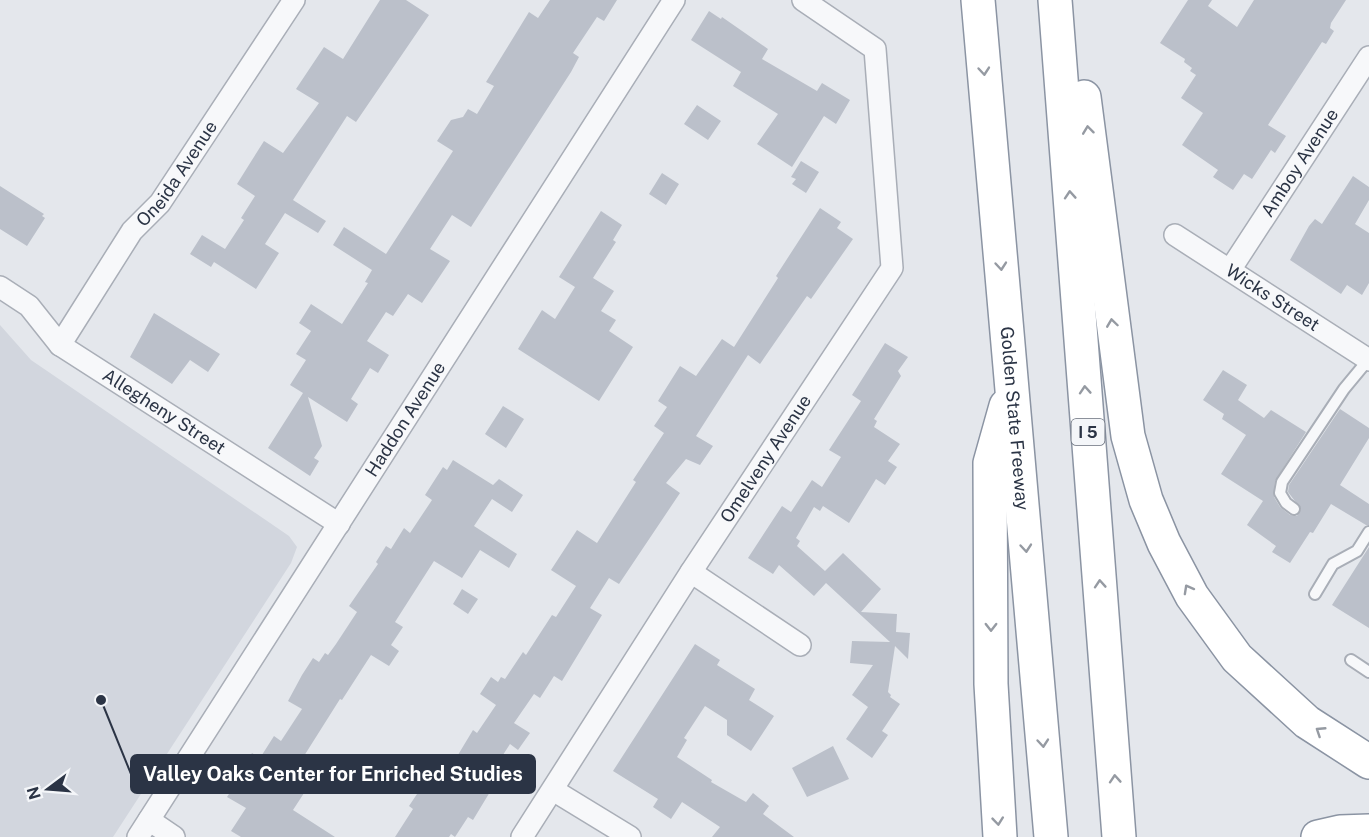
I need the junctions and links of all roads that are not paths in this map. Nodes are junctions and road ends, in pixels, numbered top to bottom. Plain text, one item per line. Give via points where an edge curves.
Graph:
1 (674, 0) edge
2 (803, 0) edge
3 (289, 2) edge
4 (980, 4) edge
5 (1056, 14) edge
6 (1369, 57) edge
7 (1175, 235) dead end
8 (1230, 270) junction
9 (0, 287) edge
10 (60, 345) junction
11 (1368, 360) edge
12 (1011, 386) junction
13 (1294, 509) dead end
14 (339, 524) junction
15 (1369, 532) edge
16 (691, 572) junction
17 (1315, 594) dead end
18 (800, 645) dead end
19 (1351, 660) dead end
20 (1369, 672) edge
21 (1369, 762) edge
22 (553, 790) junction
23 (143, 829) edge
24 (1369, 831) edge
25 (174, 837) edge
26 (522, 837) edge
27 (630, 837) edge
28 (1000, 837) edge
29 (1051, 837) edge
30 (1119, 837) edge
31 (1318, 837) edge

1 - 14 street, Haddon Avenue
2 - 16 street, Omelveny Avenue via 875,49 892,268
3 - 10 street, Oneida Avenue via 160,203 132,231
4 -> 12 highway, Golden State Freeway
21 -> 5 highway via 1307,722 1237,658 1192,596 1146,500 1128,436 1082,83
30 -> 5 highway, I 5
6 - 8 street, Amboy Avenue
7 - 8 street, Wicks Street
8 - 11 street, Wicks Street
9 - 10 street, Allegheny Street via 29,306
10 - 14 street, Allegheny Street
11 - 13 lane via 1282,482 1280,494
12 -> 28 highway via 990,463 991,684
12 -> 29 highway, Golden State Freeway
14 - 23 street, Haddon Avenue
15 - 17 lane via 1357,551 1334,564
16 - 18 street
16 - 22 street, Omelveny Avenue
19 - 20 lane
22 - 26 street, Omelveny Avenue
22 - 27 street
23 - 25 street
24 - 31 highway

